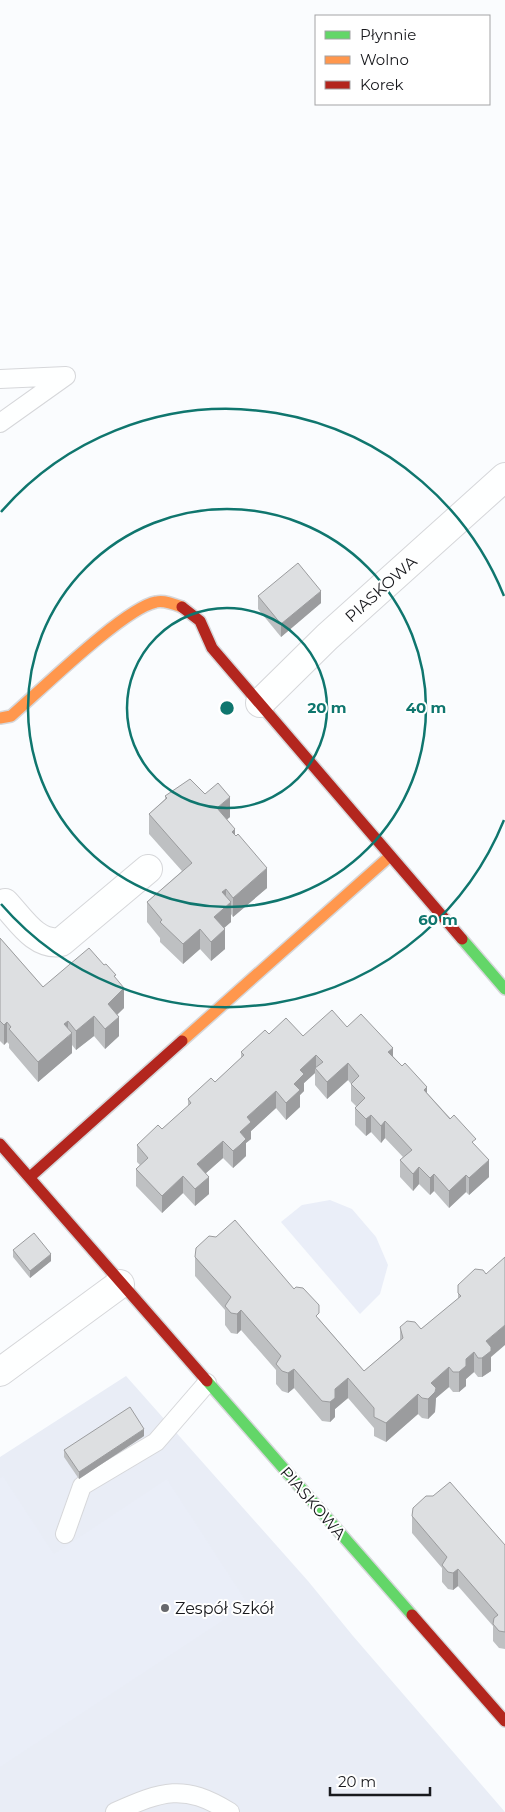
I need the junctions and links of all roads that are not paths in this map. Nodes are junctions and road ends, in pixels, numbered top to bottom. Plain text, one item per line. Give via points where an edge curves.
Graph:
1 (0, 379) edge
2 (0, 423) edge
3 (505, 477) edge
4 (260, 703) junction
5 (0, 718) edge
6 (389, 857) junction
7 (148, 869) dead end
8 (2, 903) edge
9 (505, 989) edge
10 (0, 1144) edge
11 (30, 1178) junction
12 (120, 1284) junction
13 (0, 1372) edge
14 (207, 1383) junction
15 (65, 1534) dead end
16 (505, 1721) edge
17 (116, 1812) edge
18 (230, 1812) edge

1 - 2 lane via 66,376
3 - 4 street, PIASKOWA via 326,638
4 - 5 street via 212,648 204,626 171,602 154,602 128,617 11,716
4 - 6 street
6 - 9 street
6 - 11 street
7 - 8 street via 61,942 52,944 38,939
10 - 11 street, PIASKOWA
11 - 12 street, PIASKOWA
12 - 13 street
12 - 14 street, PIASKOWA
14 - 15 lane via 156,1442 82,1486
14 - 16 street, PIASKOWA
17 - 18 lane via 146,1798 178,1791 208,1798

